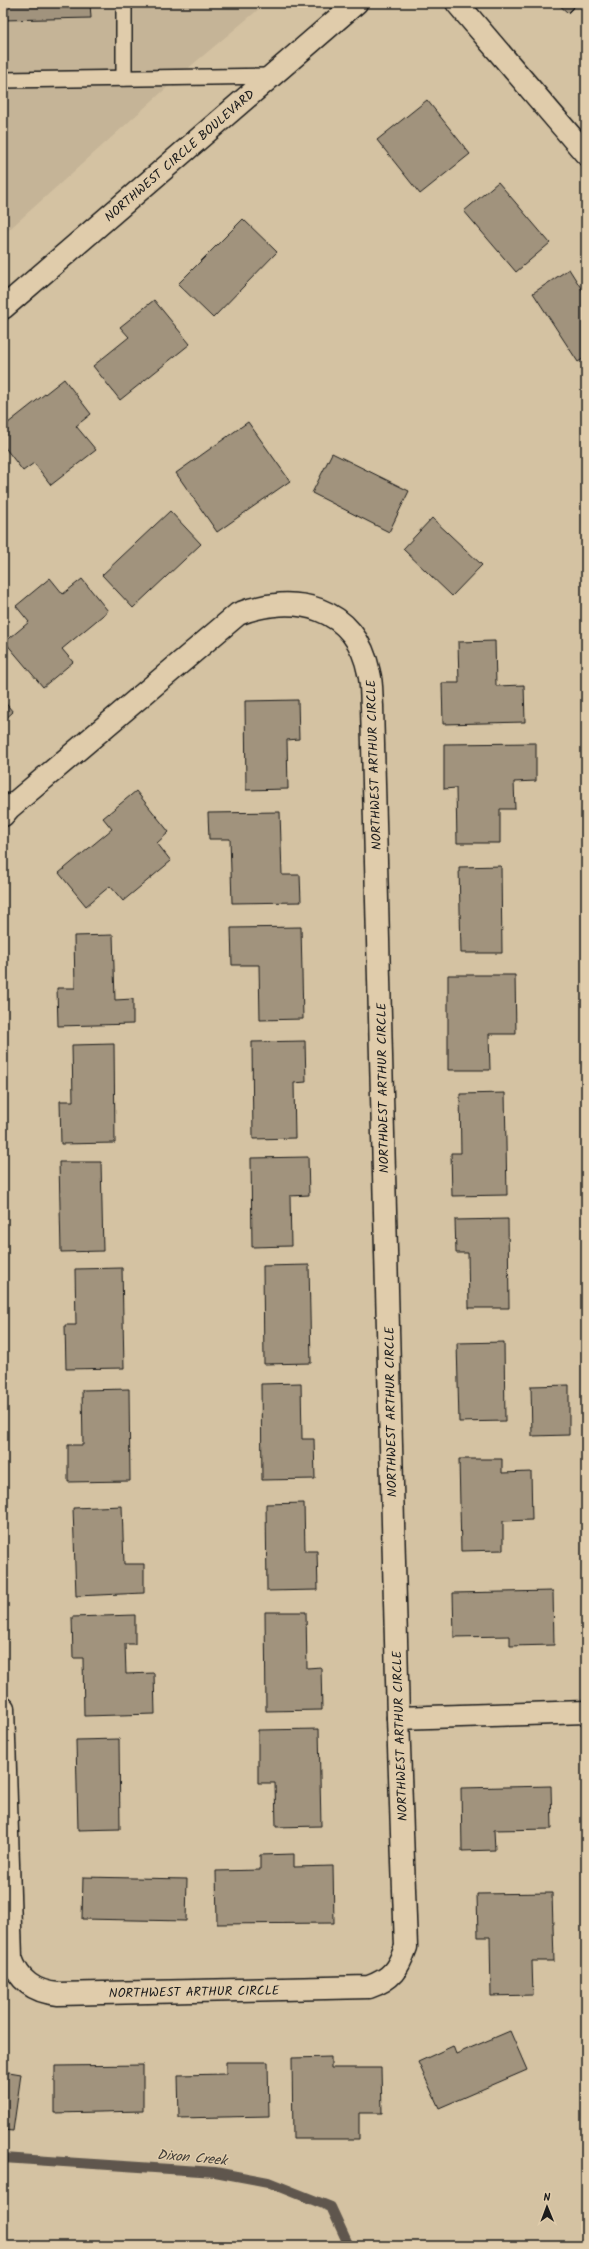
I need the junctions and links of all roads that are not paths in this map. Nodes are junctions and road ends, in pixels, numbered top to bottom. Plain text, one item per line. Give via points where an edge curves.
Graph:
1 (124, 3) edge
2 (356, 3) edge
3 (456, 3) edge
4 (270, 76) junction
5 (124, 78) junction
6 (3, 80) edge
7 (586, 154) edge
8 (3, 308) edge
9 (3, 815) edge
10 (3, 1708) edge
11 (586, 1712) edge
12 (398, 1718) junction
13 (4, 1774) edge

1 - 5 lane
2 - 4 street, NORTHWEST CIRCLE BOULEVARD
3 - 7 street
4 - 5 lane
4 - 8 street, NORTHWEST CIRCLE BOULEVARD
5 - 6 lane
9 - 12 street, NORTHWEST ARTHUR CIRCLE via 238,614 258,606 278,603 300,604 320,610 347,626 357,640 369,672 372,706
10 - 13 street, NORTHWEST ARTHUR CIRCLE
11 - 12 street
12 - 13 street, NORTHWEST ARTHUR CIRCLE via 406,1946 399,1967 382,1982 369,1987 58,1994 31,1987 16,1972 11,1958

